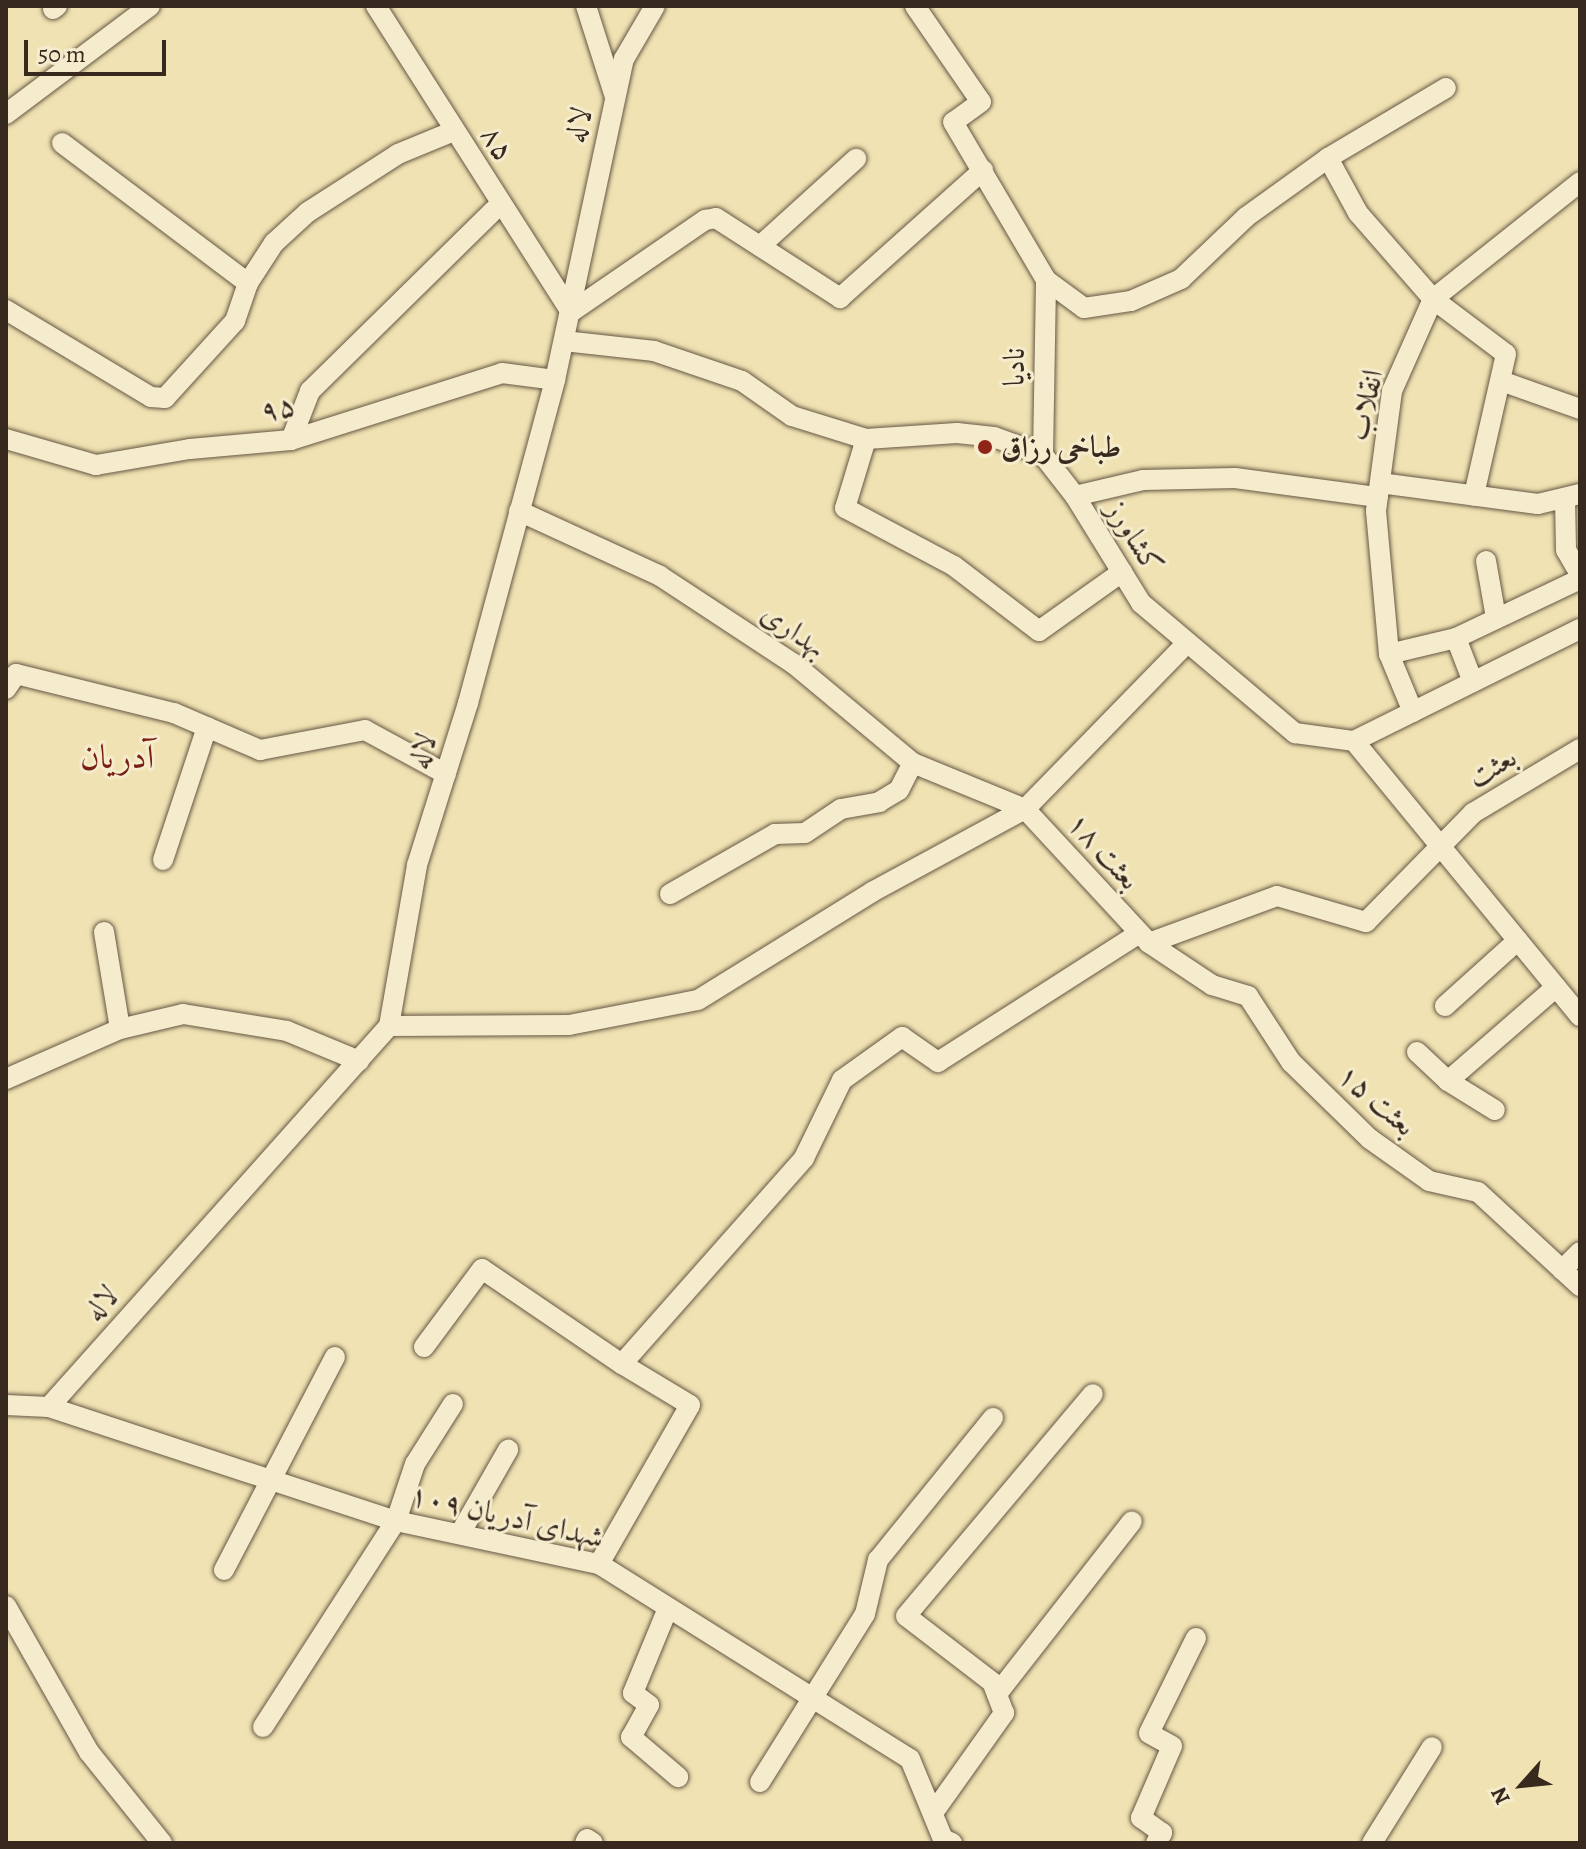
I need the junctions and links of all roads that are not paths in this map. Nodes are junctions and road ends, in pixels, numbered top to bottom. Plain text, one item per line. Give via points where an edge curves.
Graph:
1 (150, 6) edge
2 (376, 6) edge
3 (586, 6) edge
4 (655, 6) edge
5 (915, 6) edge
6 (1446, 88) dead end
7 (615, 97) junction
8 (6, 114) edge
9 (454, 131) junction
10 (62, 143) dead end
11 (1328, 158) junction
12 (856, 159) dead end
13 (983, 170) junction
14 (1580, 182) edge
15 (501, 203) junction
16 (760, 246) junction
17 (1046, 280) junction
18 (248, 283) junction
19 (1433, 299) junction
20 (6, 310) edge
21 (571, 312) junction
22 (564, 341) junction
23 (555, 380) junction
24 (1501, 381) junction
25 (1580, 409) edge
26 (6, 439) edge
27 (866, 439) junction
28 (291, 440) junction
29 (1043, 455) junction
30 (1379, 490) junction
31 (1474, 495) junction
32 (1075, 496) junction
33 (1572, 496) edge
34 (519, 511) junction
35 (1486, 561) dead end
36 (1122, 572) junction
37 (1580, 576) edge
38 (1496, 618) junction
39 (1580, 629) edge
40 (1456, 638) junction
41 (1187, 643) junction
42 (1389, 654) junction
43 (1473, 682) junction
44 (6, 689) edge
45 (1413, 712) junction
46 (207, 727) junction
47 (1354, 741) junction
48 (1577, 755) edge
49 (913, 763) junction
50 (446, 774) junction
51 (1025, 809) junction
52 (1441, 845) junction
53 (163, 860) dead end
54 (670, 894) dead end
55 (104, 932) dead end
56 (1144, 938) junction
57 (1518, 940) junction
58 (1556, 987) junction
59 (1445, 1006) dead end
60 (1580, 1016) edge
61 (389, 1026) junction
62 (120, 1029) junction
63 (1417, 1052) dead end
64 (359, 1061) junction
65 (6, 1079) edge
66 (1448, 1081) junction
67 (1495, 1110) dead end
68 (1580, 1252) edge
69 (1562, 1270) junction
70 (1580, 1286) edge
71 (424, 1347) dead end
72 (335, 1357) dead end
73 (622, 1364) junction
74 (1093, 1394) dead end
75 (453, 1404) dead end
76 (6, 1405) edge
77 (49, 1407) junction
78 (993, 1418) dead end
79 (508, 1450) dead end
80 (270, 1480) junction
81 (396, 1521) junction
82 (1132, 1521) dead end
83 (461, 1532) junction
84 (599, 1564) junction
85 (224, 1570) dead end
86 (6, 1606) edge
87 (668, 1608) junction
88 (1196, 1638) dead end
89 (997, 1694) junction
90 (814, 1699) junction
91 (263, 1727) dead end
92 (1432, 1747) dead end
93 (678, 1777) dead end
94 (760, 1782) dead end
95 (933, 1813) junction
96 (945, 1842) edge
97 (162, 1843) edge
98 (585, 1843) edge
99 (593, 1843) edge
100 (1156, 1843) edge
101 (1372, 1843) edge

1 - 8 street
2 - 9 street, ۸۵
3 - 7 street
4 - 7 street, لاله via 624,59
5 - 13 street via 981,102 953,122
6 - 11 street
7 - 21 street, لاله
9 - 15 street, ۸۵
9 - 18 street via 398,154 308,212 274,243
10 - 18 street
11 - 17 street via 1246,217 1181,279 1131,301 1084,308
11 - 19 street via 1358,213
12 - 16 street
13 - 16 street via 840,298
13 - 17 street
14 - 19 street, انقلاب
15 - 21 street, ۸۵
15 - 28 street via 310,391
16 - 21 street via 716,218 705,220
17 - 29 street, نادیا
18 - 20 street via 235,321 165,398 151,397
19 - 24 street via 1506,354
19 - 30 street, انقلاب via 1392,391
21 - 22 street, لاله
22 - 23 street, لاله
22 - 27 street via 654,351 742,381 792,416
23 - 28 street, ۹۵ via 502,373
23 - 34 street, لاله
24 - 25 street
24 - 31 street
26 - 28 street, ۹۵ via 96,465
27 - 29 street via 957,433 994,437
27 - 36 street via 845,508 954,566 1039,631
29 - 32 street, کشاورز
30 - 31 street
30 - 32 street via 1235,478 1143,480
30 - 42 street, انقلاب
31 - 33 street via 1538,504
32 - 36 street, کشاورز
33 - 37 street via 1566,550
34 - 49 street, بهداری via 660,576 794,664
34 - 50 street, لاله
35 - 38 street
36 - 41 street, کشاورز via 1141,603
37 - 38 street
38 - 40 street
39 - 43 street
40 - 42 street
40 - 43 street
41 - 47 street, کشاورز via 1295,733
41 - 51 street
42 - 45 street, انقلاب
43 - 45 street
44 - 46 street via 16,674 174,713
45 - 47 street
46 - 50 street via 260,750 365,730
46 - 53 street
47 - 52 street
48 - 52 street, بعثت via 1473,813
49 - 51 street, بهداری
49 - 54 street via 899,790 879,802 841,809 805,833 775,834
50 - 61 street, لاله via 417,865
51 - 56 street, بعثت ۱۸
51 - 61 street via 872,892 698,1000 569,1025
52 - 56 street, بعثت via 1366,922 1277,896
52 - 57 street
55 - 62 street
56 - 69 street, بعثت ۱۵ via 1212,985 1248,996 1291,1062 1370,1139 1429,1181 1478,1192
56 - 73 street via 938,1062 902,1037 842,1080 804,1158
57 - 58 street
57 - 59 street
58 - 60 street
58 - 66 street
61 - 64 street, لاله
62 - 64 street via 183,1014 287,1031
62 - 65 street
63 - 66 street
64 - 77 street, لاله
66 - 67 street
68 - 69 street
69 - 70 street, بعثت ۱۵
71 - 73 street via 482,1269
72 - 80 street
73 - 84 street via 690,1405
74 - 89 street via 906,1616 992,1682
75 - 81 street via 415,1464
76 - 77 street, شهدای آدریان ۱۰۹
77 - 80 street, شهدای آدریان ۱۰۹
78 - 90 street via 878,1560 865,1614
79 - 83 street
80 - 81 street, شهدای آدریان ۱۰۹
80 - 85 street
81 - 83 street, شهدای آدریان ۱۰۹
81 - 91 street
82 - 89 street
83 - 84 street, شهدای آدریان ۱۰۹
84 - 87 street, شهدای آدریان ۱۰۹
86 - 97 street via 89,1752
87 - 90 street, شهدای آدریان ۱۰۹
87 - 93 street via 633,1693 649,1705 631,1737
88 - 100 street via 1149,1733 1172,1746 1141,1818 1162,1833
89 - 95 street via 1004,1713
90 - 94 street
90 - 95 street, شهدای آدریان ۱۰۹ via 910,1759
92 - 101 street
95 - 96 street, شهدای آدریان ۱۰۹
98 - 99 street

